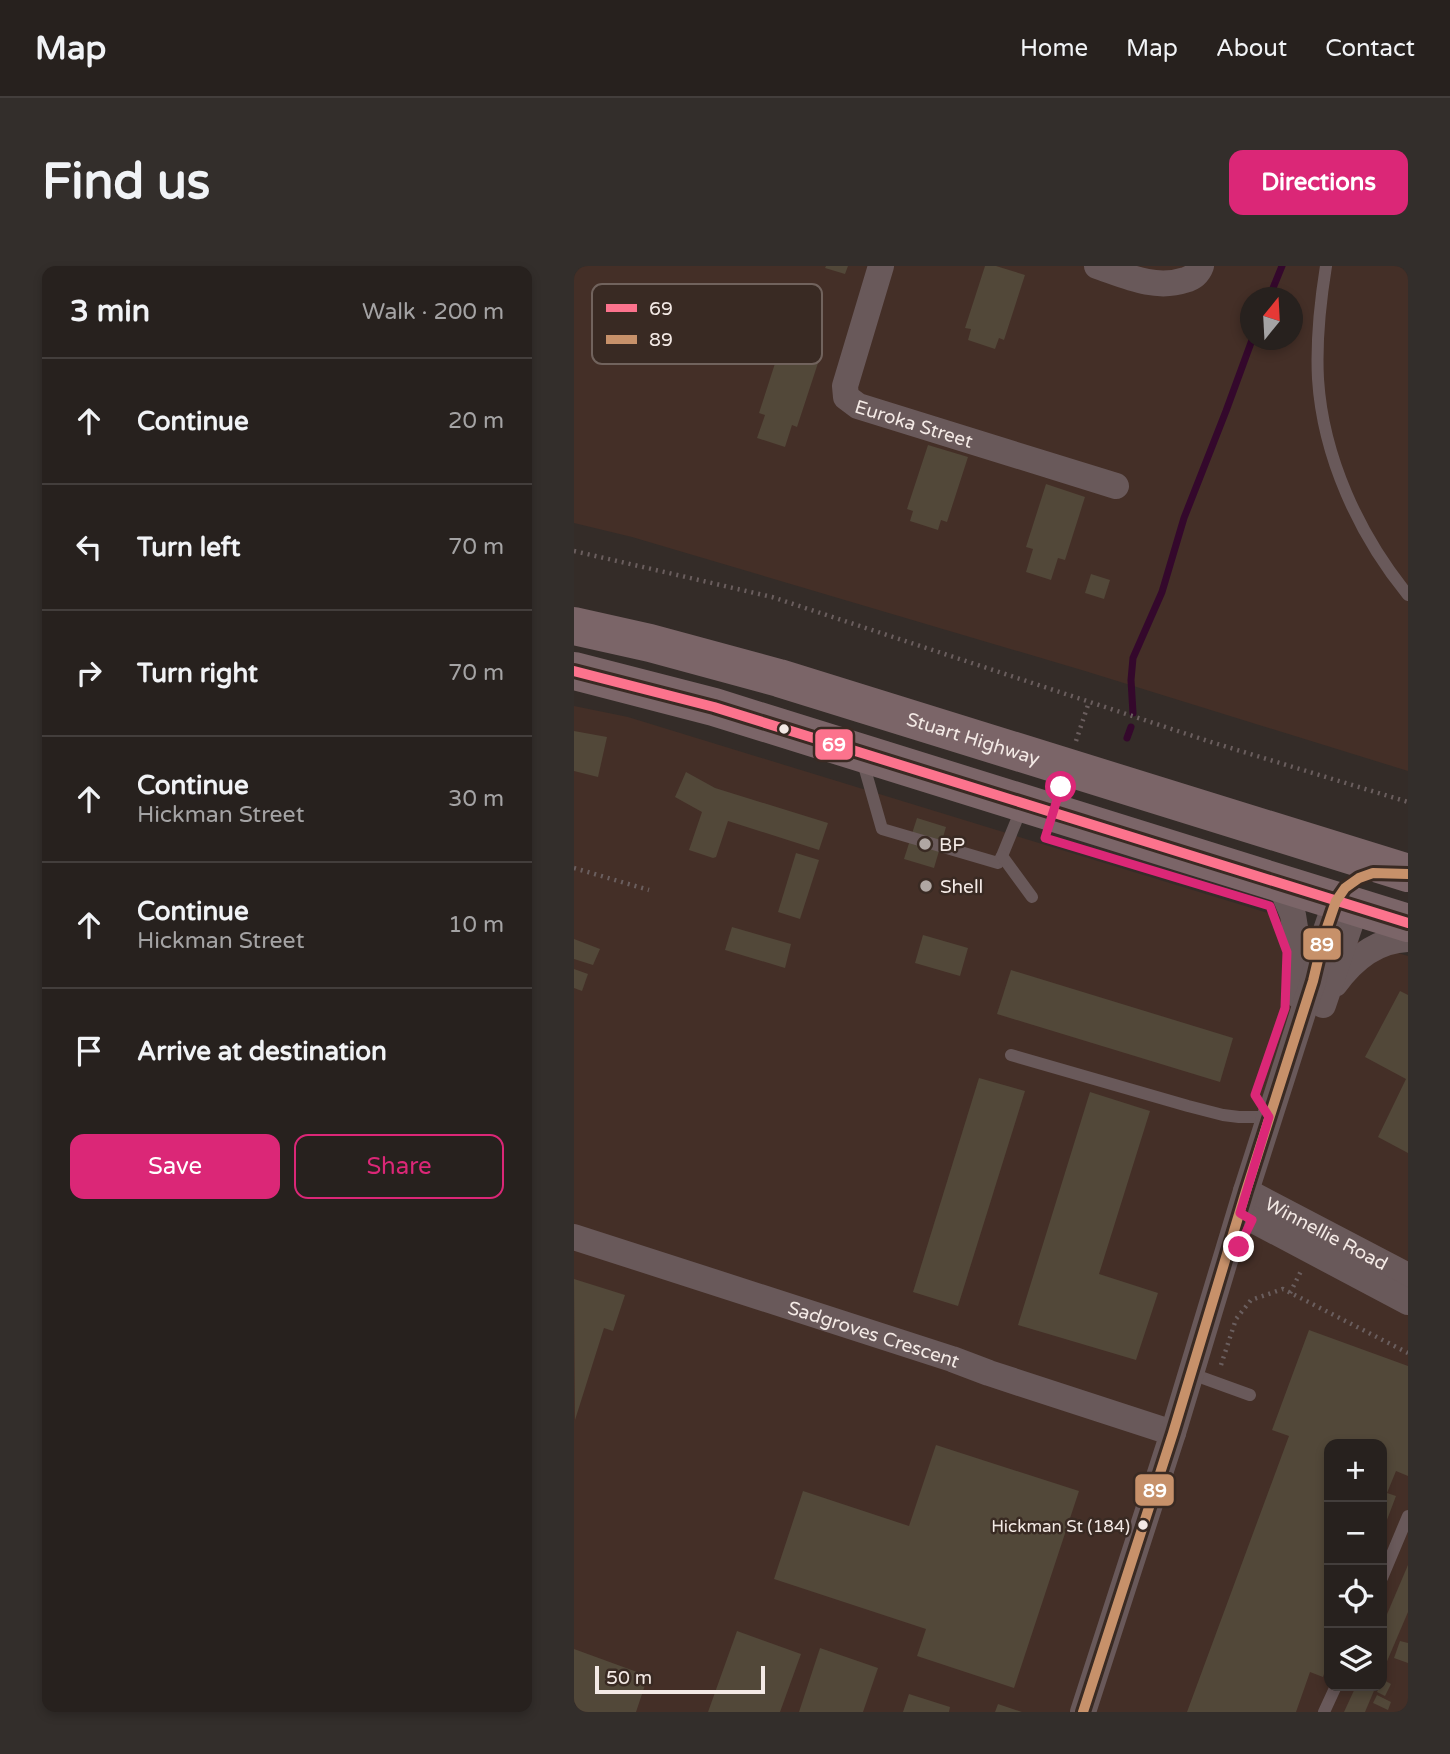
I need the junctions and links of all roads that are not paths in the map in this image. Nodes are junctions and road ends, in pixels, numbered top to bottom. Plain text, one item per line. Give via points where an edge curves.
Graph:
1 (881, 266) edge
2 (1097, 266) edge
3 (1201, 266) edge
4 (1326, 266) edge
5 (1116, 486) dead end
6 (1408, 595) edge
7 (574, 626) edge
8 (574, 671) edge
9 (856, 703) junction
10 (860, 752) junction
11 (1085, 764) junction
12 (1023, 804) junction
13 (1002, 856) junction
14 (1408, 874) edge
15 (1280, 884) junction
16 (1032, 897) dead end
17 (1345, 899) junction
18 (1408, 923) edge
19 (1408, 939) edge
20 (1322, 1007) junction
21 (1298, 1029) junction
22 (1011, 1055) dead end
23 (1269, 1117) junction
24 (1250, 1205) junction
25 (574, 1237) edge
26 (1408, 1276) edge
27 (1408, 1301) edge
28 (1204, 1378) junction
29 (1250, 1395) dead end
30 (1173, 1433) junction
31 (1408, 1516) edge
32 (1387, 1566) edge
33 (1334, 1691) edge
34 (1083, 1712) edge
35 (1325, 1712) edge

1 - 5 street, Euroka Street via 845,386 846,397 858,407
2 - 3 street via 1144,282 1173,284 1193,278
4 - 6 lane via 1318,343 1324,425 1356,514 1371,544
7 - 9 highway, Stuart Highway via 779,678
8 - 10 highway via 714,707
9 - 11 highway, Stuart Highway
9 - 12 highway via 894,729 997,760
10 - 12 highway
10 - 13 lane via 882,829 998,863
11 - 14 highway, Stuart Highway
11 - 17 highway via 1122,798 1331,863
12 - 13 lane
12 - 15 highway
13 - 16 lane
14 - 17 highway via 1373,873 1359,878
15 - 17 highway
15 - 21 street via 1296,934
17 - 18 highway
17 - 20 street
17 - 21 street
19 - 20 street via 1383,943 1357,959 1335,983
20 - 24 street
21 - 23 street
22 - 23 lane via 1223,1115
23 - 24 street
24 - 26 street, Winnellie Road
24 - 27 street, Winnellie Road
24 - 28 street via 1217,1292
25 - 30 street, Sadgroves Crescent
28 - 29 lane
28 - 30 street
30 - 34 street
31 - 32 lane
33 - 35 lane

